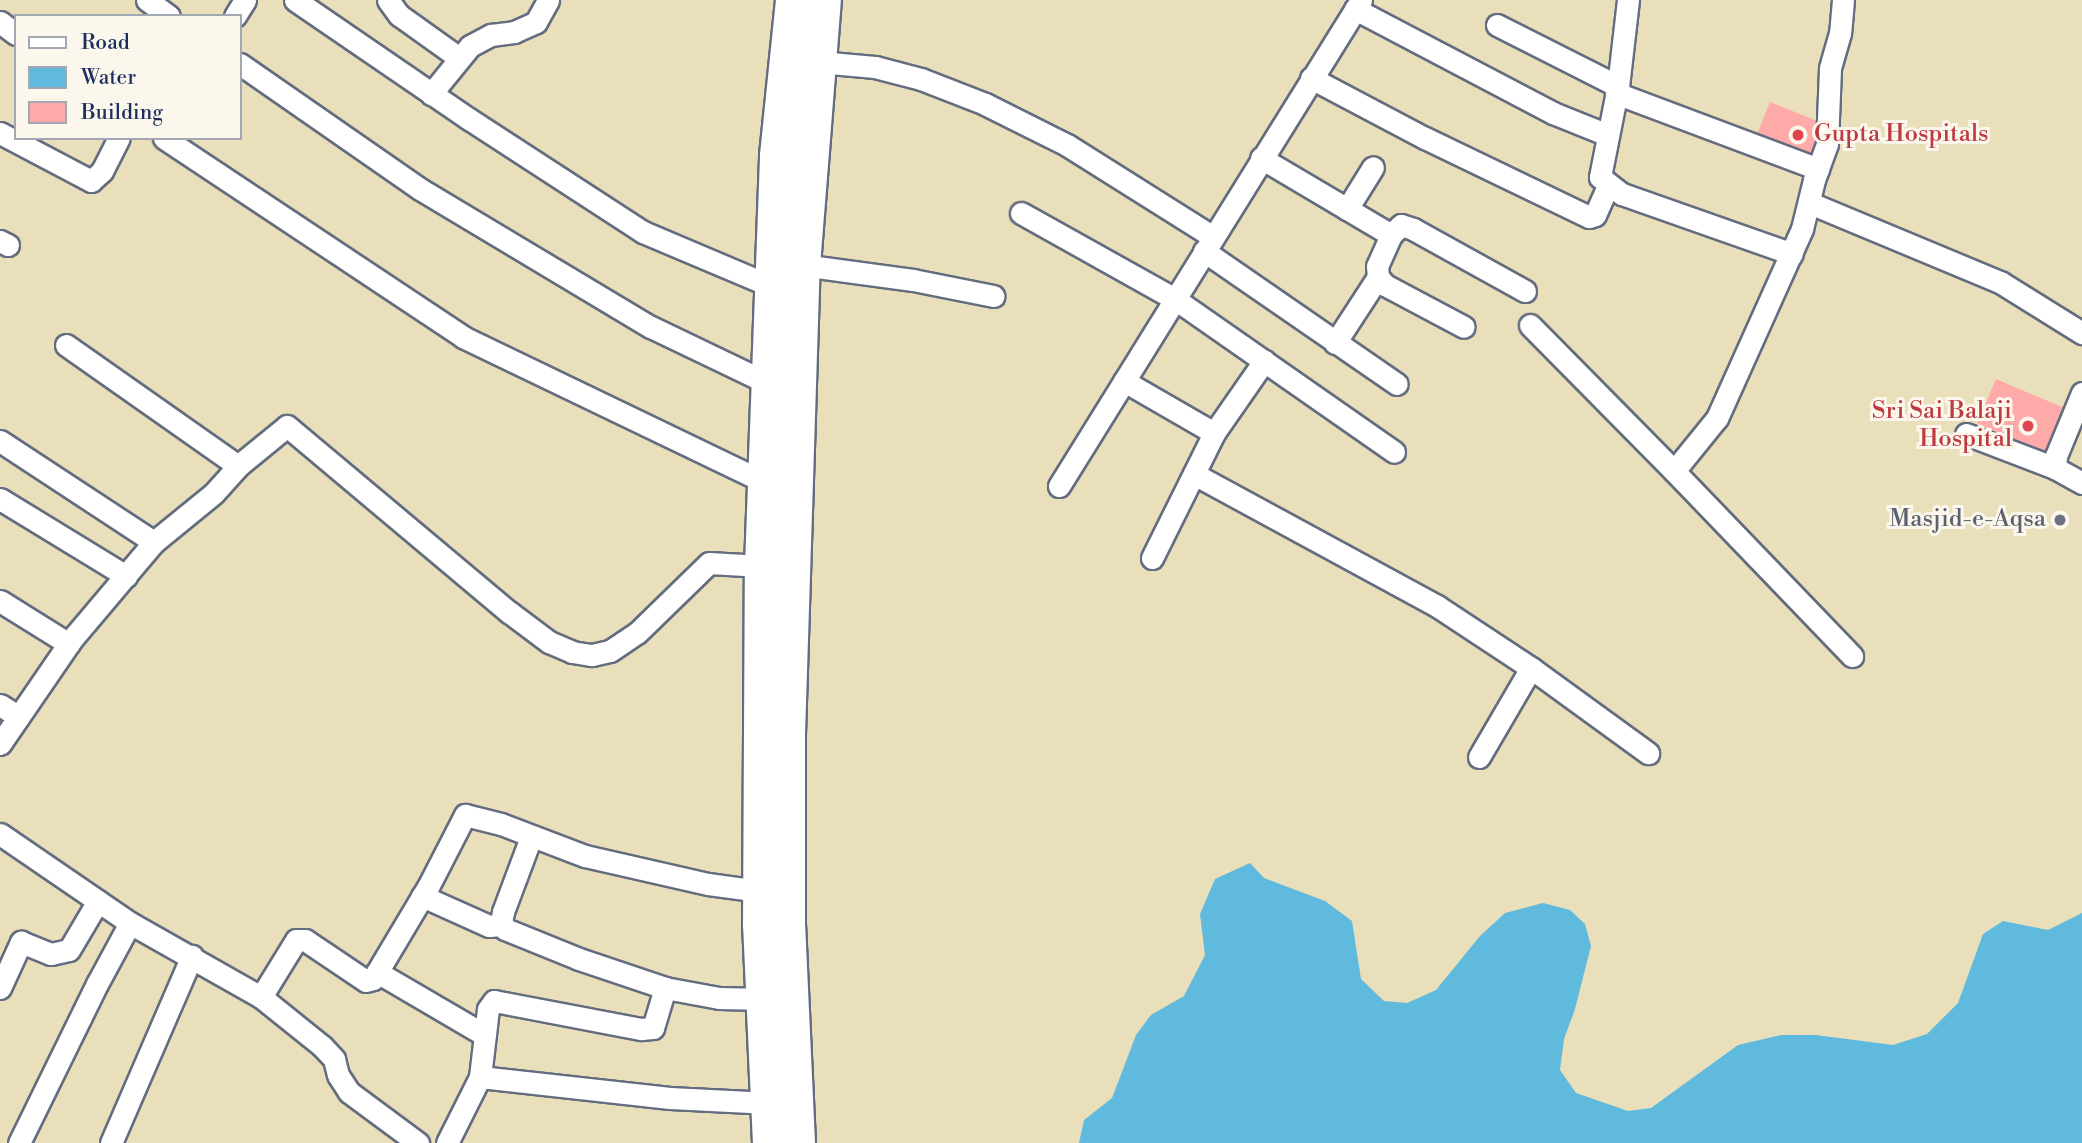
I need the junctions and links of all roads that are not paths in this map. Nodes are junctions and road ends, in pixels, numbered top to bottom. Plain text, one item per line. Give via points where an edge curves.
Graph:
1 (147, 0) edge
2 (295, 0) edge
3 (388, 0) edge
4 (548, 0) edge
5 (793, 0) edge
6 (824, 0) edge
7 (1628, 0) edge
8 (1843, 0) edge
9 (1358, 4) edge
10 (166, 14) edge
11 (1497, 25) dead end
12 (810, 52) junction
13 (459, 58) junction
14 (242, 65) edge
15 (1311, 78) junction
16 (1617, 89) junction
17 (431, 94) junction
18 (0, 134) edge
19 (1608, 135) junction
20 (118, 140) edge
21 (166, 140) edge
22 (1261, 158) junction
23 (1373, 167) dead end
24 (1818, 169) junction
25 (1608, 186) junction
26 (1810, 203) junction
27 (1347, 209) junction
28 (1021, 213) dead end
29 (1391, 236) junction
30 (1209, 244) junction
31 (1792, 254) junction
32 (802, 265) junction
33 (1378, 277) junction
34 (771, 286) junction
35 (1525, 291) dead end
36 (993, 296) dead end
37 (1175, 299) junction
38 (1530, 325) dead end
39 (1464, 327) dead end
40 (2082, 333) edge
41 (1335, 343) junction
42 (66, 345) dead end
43 (1264, 361) junction
44 (1124, 381) junction
45 (768, 383) junction
46 (1397, 384) dead end
47 (2082, 393) edge
48 (1214, 433) junction
49 (1966, 434) dead end
50 (0, 441) edge
51 (1394, 452) dead end
52 (237, 466) junction
53 (2055, 468) junction
54 (1674, 471) junction
55 (1194, 474) junction
56 (764, 482) junction
57 (2082, 483) edge
58 (1059, 486) dead end
59 (0, 499) edge
60 (154, 542) junction
61 (1152, 558) dead end
62 (762, 566) junction
63 (126, 576) junction
64 (0, 601) edge
65 (69, 644) junction
66 (1852, 656) dead end
67 (1531, 668) junction
68 (0, 705) edge
69 (19, 718) junction
70 (0, 744) edge
71 (1648, 753) dead end
72 (1479, 757) dead end
73 (0, 834) edge
74 (531, 837) junction
75 (759, 891) junction
76 (422, 896) junction
77 (98, 901) junction
78 (130, 923) junction
79 (501, 925) junction
80 (192, 956) junction
81 (377, 972) junction
82 (0, 988) edge
83 (665, 988) junction
84 (261, 997) junction
85 (765, 999) junction
86 (485, 1035) junction
87 (480, 1077) junction
88 (770, 1103) junction
89 (19, 1143) edge
90 (111, 1143) edge
91 (418, 1143) edge
92 (447, 1143) edge
93 (771, 1143) edge
94 (797, 1143) edge

1 - 10 street
2 - 17 street
3 - 13 street via 399,15
4 - 13 street via 536,22 514,32 491,35
5 - 12 highway
6 - 12 highway
7 - 16 street
8 - 24 street via 1830,69 1827,144
9 - 15 street
9 - 19 street via 1553,113
11 - 16 street
12 - 30 street via 921,79 985,104 1067,145
12 - 32 highway
12 - 34 highway via 777,155
13 - 17 street
14 - 45 street via 420,189 651,327
15 - 22 street
15 - 25 street via 1589,217 1595,215
16 - 19 street
16 - 24 street
17 - 34 street via 643,232
18 - 20 street via 91,181 102,171
19 - 25 street via 1600,177
21 - 56 street via 463,337
22 - 27 street
22 - 30 street
23 - 27 street
24 - 26 street
25 - 31 street
26 - 31 street
26 - 40 street via 2000,282
27 - 29 street
28 - 37 street
29 - 33 street via 1380,255
29 - 35 street via 1401,225
30 - 37 street
30 - 41 street
31 - 54 street via 1717,418
32 - 36 street
32 - 94 highway via 787,734 788,963
33 - 39 street
33 - 41 street
34 - 45 highway
37 - 43 street
37 - 44 street
38 - 54 street
41 - 46 street
42 - 52 street
43 - 48 street
43 - 51 street
44 - 48 street
44 - 58 street
45 - 56 highway
47 - 53 street
48 - 55 street
49 - 53 street
50 - 60 street
52 - 60 street via 214,493
52 - 62 street via 287,426 509,612 548,642 572,652 592,655 619,645 709,563
53 - 57 street
54 - 66 street
55 - 61 street
55 - 67 street via 1437,606
56 - 62 highway
59 - 63 street
60 - 63 street
62 - 75 highway
63 - 65 street
64 - 65 street
65 - 69 street
67 - 71 street
67 - 72 street
68 - 69 street
69 - 70 street
73 - 77 street
74 - 75 street via 586,856
74 - 76 street via 465,815
74 - 79 street
75 - 85 highway
76 - 79 street via 489,926
76 - 81 street
77 - 78 street
77 - 82 street via 69,950 51,954 21,942
78 - 80 street
78 - 89 street
79 - 83 street via 535,943
80 - 84 street
80 - 90 street
81 - 84 street via 366,981 305,940 296,940
81 - 86 street
83 - 85 street via 719,998
83 - 86 street via 653,1028 494,1002 488,1009
84 - 91 street via 334,1059 349,1092
85 - 88 highway
86 - 87 street
87 - 88 street via 670,1098
87 - 92 street
88 - 93 highway

